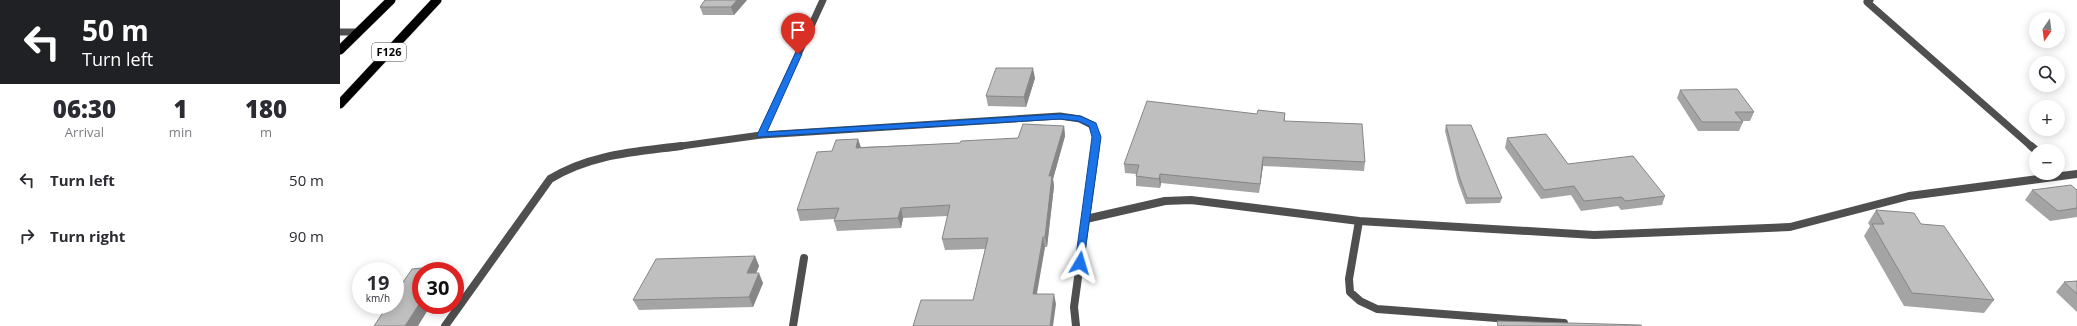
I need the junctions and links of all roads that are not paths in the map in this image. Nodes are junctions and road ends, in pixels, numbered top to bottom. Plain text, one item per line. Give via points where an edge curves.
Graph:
1 (391, 0) edge
2 (437, 0) edge
3 (823, 0) edge
4 (1870, 0) edge
5 (340, 32) edge
6 (359, 32) junction
7 (340, 50) edge
8 (340, 104) edge
9 (761, 135) junction
10 (2029, 144) edge
11 (2065, 172) edge
12 (2077, 174) edge
13 (2029, 177) edge
14 (1086, 219) junction
15 (1359, 221) junction
16 (804, 258) dead end
17 (1572, 324) edge
18 (445, 326) edge
19 (794, 326) edge
20 (1076, 326) edge

1 - 6 main road, F126
2 - 8 main road, F126
3 - 9 street
4 - 10 street via 1867,2
5 - 6 street
6 - 7 main road, F126
9 - 14 street via 1060,116 1080,119 1092,124 1097,137
9 - 18 street via 609,156 570,166 550,179 539,192
11 - 12 street
13 - 15 street via 1909,196 1790,227 1594,235
14 - 15 street via 1165,201 1191,200
14 - 20 street via 1074,307
15 - 17 street via 1349,279 1350,292 1360,301 1377,309
16 - 19 street

